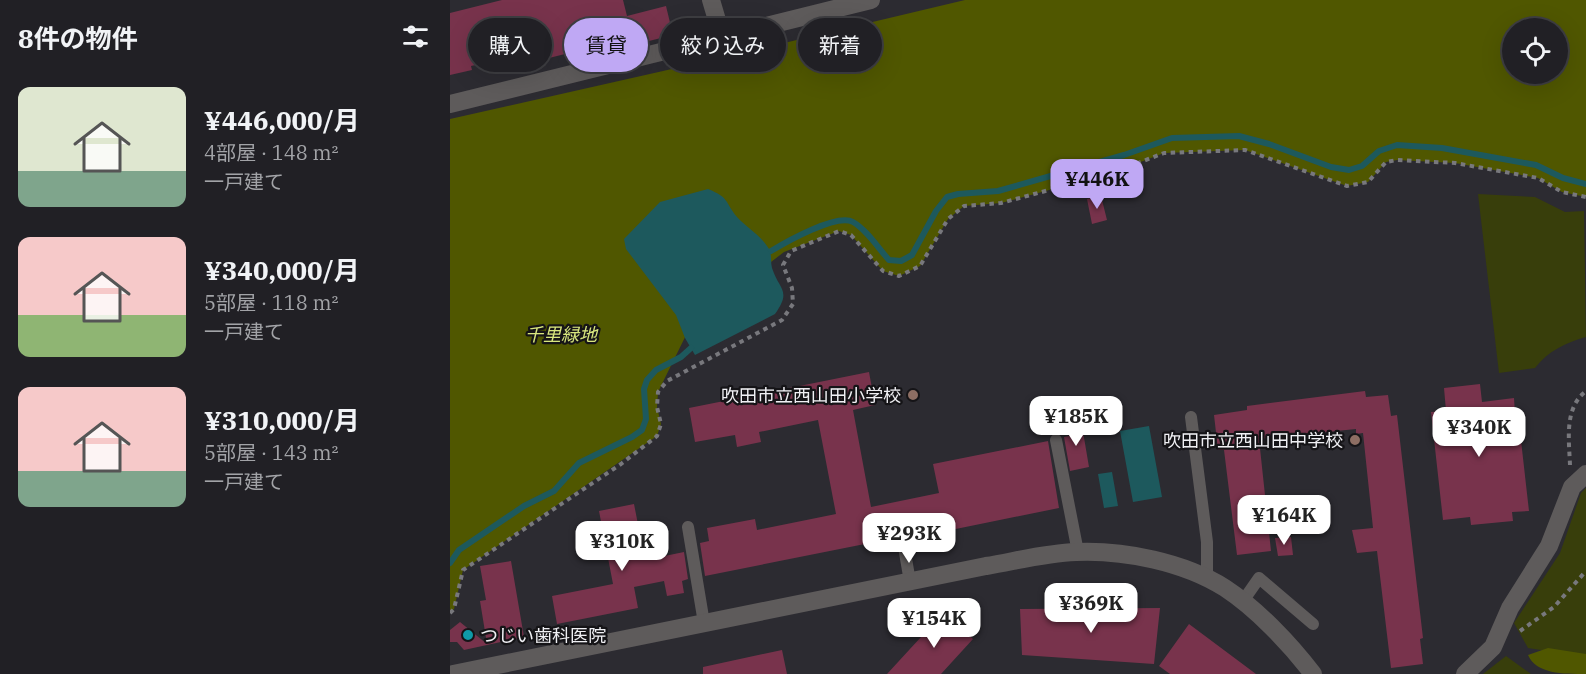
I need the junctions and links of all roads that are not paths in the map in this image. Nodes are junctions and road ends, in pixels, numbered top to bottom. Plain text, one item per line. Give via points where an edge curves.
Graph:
1 (711, 0) edge
2 (867, 1) edge
3 (716, 18) edge
4 (786, 21) edge
5 (660, 52) edge
6 (450, 104) edge
7 (1191, 417) dead end
8 (1056, 440) dead end
9 (1586, 474) edge
10 (688, 527) dead end
11 (903, 541) dead end
12 (1078, 552) junction
13 (1207, 579) junction
14 (910, 582) junction
15 (1242, 601) junction
16 (704, 623) junction
17 (1313, 624) dead end
18 (453, 674) edge
19 (1313, 674) edge
20 (1465, 674) edge

1 - 3 street
2 - 4 street
5 - 6 street
7 - 13 lane via 1207,542
8 - 12 lane
9 - 20 street via 1572,487 1549,546 1510,608 1493,647
10 - 16 lane
11 - 14 lane
12 - 13 street via 1125,553
12 - 14 street
13 - 15 street
14 - 16 street
15 - 17 lane via 1259,578
15 - 19 street
16 - 18 street

